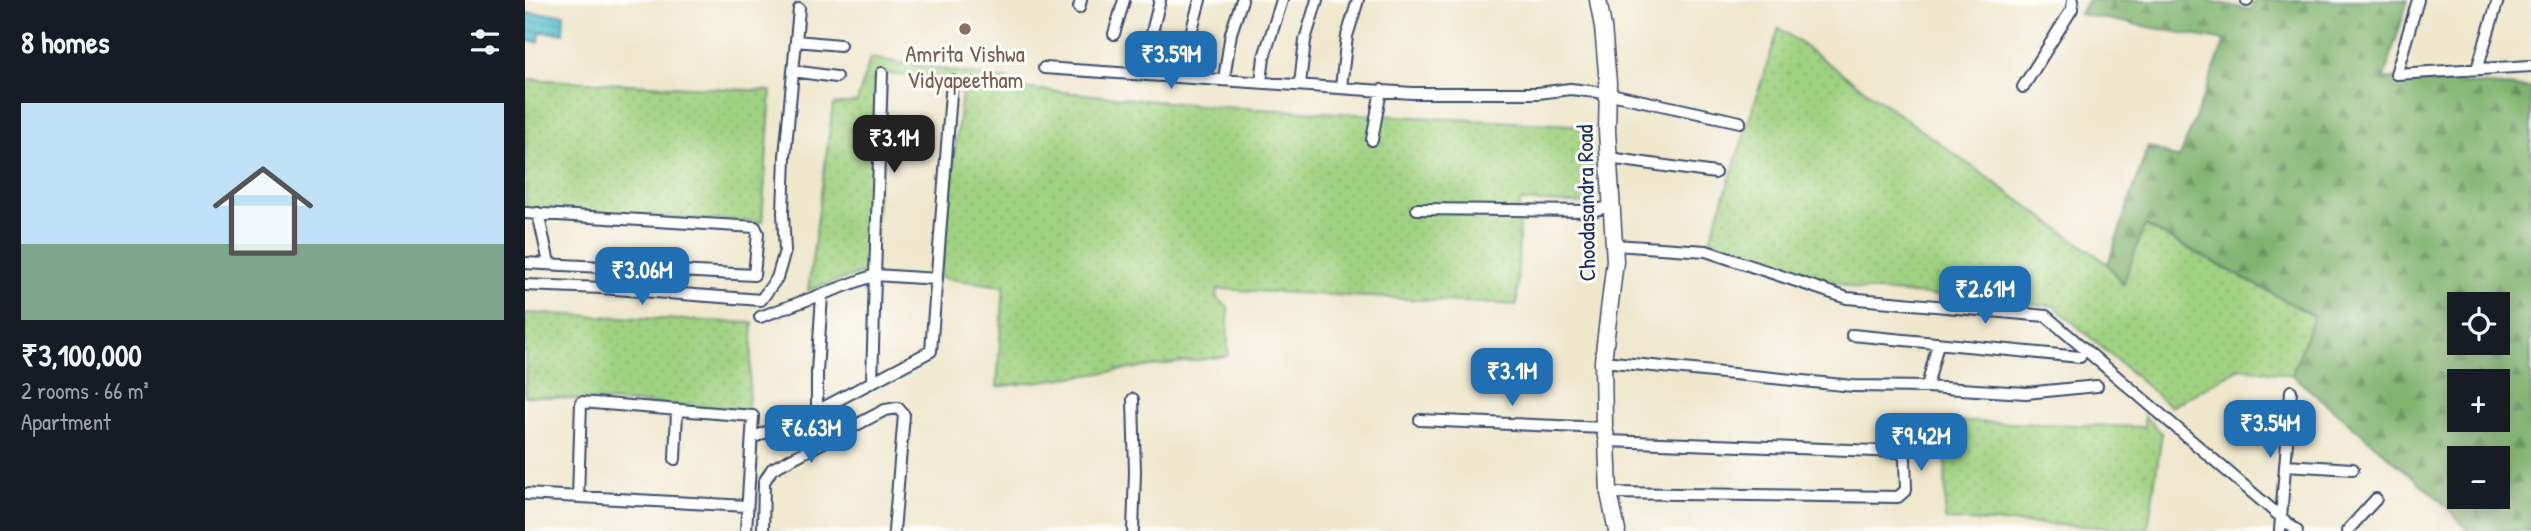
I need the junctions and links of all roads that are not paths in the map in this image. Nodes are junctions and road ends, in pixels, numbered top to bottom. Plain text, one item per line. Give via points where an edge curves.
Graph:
1 (1124, 0) edge
2 (1160, 0) edge
3 (1200, 0) edge
4 (1242, 0) edge
5 (1282, 0) edge
6 (1317, 0) edge
7 (1356, 0) edge
8 (1598, 0) edge
9 (2073, 0) edge
10 (2418, 0) edge
11 (2498, 0) edge
12 (799, 9) dead end
13 (1114, 34) dead end
14 (796, 41) junction
15 (840, 45) dead end
16 (2531, 66) edge
17 (1044, 68) dead end
18 (2476, 69) junction
19 (793, 71) junction
20 (882, 73) dead end
21 (1147, 74) junction
22 (836, 77) dead end
23 (1186, 77) junction
24 (1224, 79) junction
25 (952, 81) dead end
26 (1261, 82) junction
27 (1300, 84) junction
28 (1341, 87) junction
29 (2023, 88) dead end
30 (1381, 90) junction
31 (1606, 93) junction
32 (1740, 122) dead end
33 (1372, 140) dead end
34 (1609, 158) junction
35 (1715, 173) dead end
36 (1612, 206) junction
37 (1417, 209) dead end
38 (525, 213) edge
39 (538, 214) junction
40 (1614, 245) junction
41 (525, 263) edge
42 (549, 263) junction
43 (875, 275) junction
44 (937, 279) junction
45 (525, 285) edge
46 (823, 295) junction
47 (760, 317) dead end
48 (1852, 335) dead end
49 (1938, 342) junction
50 (2080, 357) dead end
51 (1603, 360) junction
52 (871, 382) junction
53 (2097, 386) dead end
54 (1927, 387) junction
55 (2291, 391) dead end
56 (1133, 399) dead end
57 (677, 410) junction
58 (817, 411) junction
59 (1420, 420) dead end
60 (1605, 435) junction
61 (752, 438) junction
62 (675, 459) dead end
63 (2285, 465) junction
64 (2353, 469) dead end
65 (1609, 493) junction
66 (525, 494) edge
67 (578, 497) junction
68 (2376, 499) dead end
69 (747, 506) junction
70 (2281, 517) junction
71 (746, 531) edge
72 (763, 531) edge
73 (894, 531) edge
74 (1133, 531) edge
75 (1617, 531) edge
76 (2280, 531) edge
77 (2297, 531) edge
78 (2347, 531) edge

1 - 13 street
2 - 21 street
3 - 23 street via 1188,44
4 - 24 street
5 - 26 street
6 - 27 street via 1305,40
7 - 28 street
8 - 31 street, Choodasandra Road
9 - 29 street via 2072,9
10 - 18 street via 2396,74
11 - 18 street
12 - 14 street
14 - 15 street
14 - 19 street
16 - 18 street
17 - 21 street
19 - 22 street
19 - 45 street via 785,156 785,251 777,278 761,300
20 - 43 street
21 - 23 street
23 - 24 street
24 - 26 street
25 - 44 street
26 - 27 street
27 - 28 street
28 - 30 street
30 - 31 street via 1497,94 1570,89
30 - 33 street
31 - 32 street
31 - 34 street, Choodasandra Road
34 - 35 street
34 - 36 street, Choodasandra Road
36 - 37 street via 1592,211
36 - 40 street, Choodasandra Road
38 - 39 street
39 - 42 street
39 - 42 street via 755,227 758,233 754,275
40 - 51 street, Choodasandra Road
40 - 70 street via 1706,251 1847,298 2046,316
41 - 42 street
43 - 44 street
43 - 46 street
43 - 52 street
44 - 52 street via 931,351
46 - 47 street
46 - 58 street
48 - 49 street
49 - 50 street
49 - 54 street
51 - 54 street via 1853,386
51 - 60 street, Choodasandra Road
52 - 58 street
53 - 54 street via 2026,393
55 - 63 street
56 - 74 street
57 - 61 street via 753,416
57 - 62 street
57 - 67 street via 581,402
58 - 61 street
59 - 60 street
60 - 65 street, Choodasandra Road
60 - 65 street via 1902,452 1905,459 1906,490 1898,497
61 - 69 street
63 - 64 street
63 - 70 street
65 - 75 street, Choodasandra Road
66 - 67 street
67 - 69 street
68 - 78 street
69 - 71 street
70 - 76 street
70 - 77 street
72 - 73 street via 764,482 772,468 885,410 898,408 904,415

